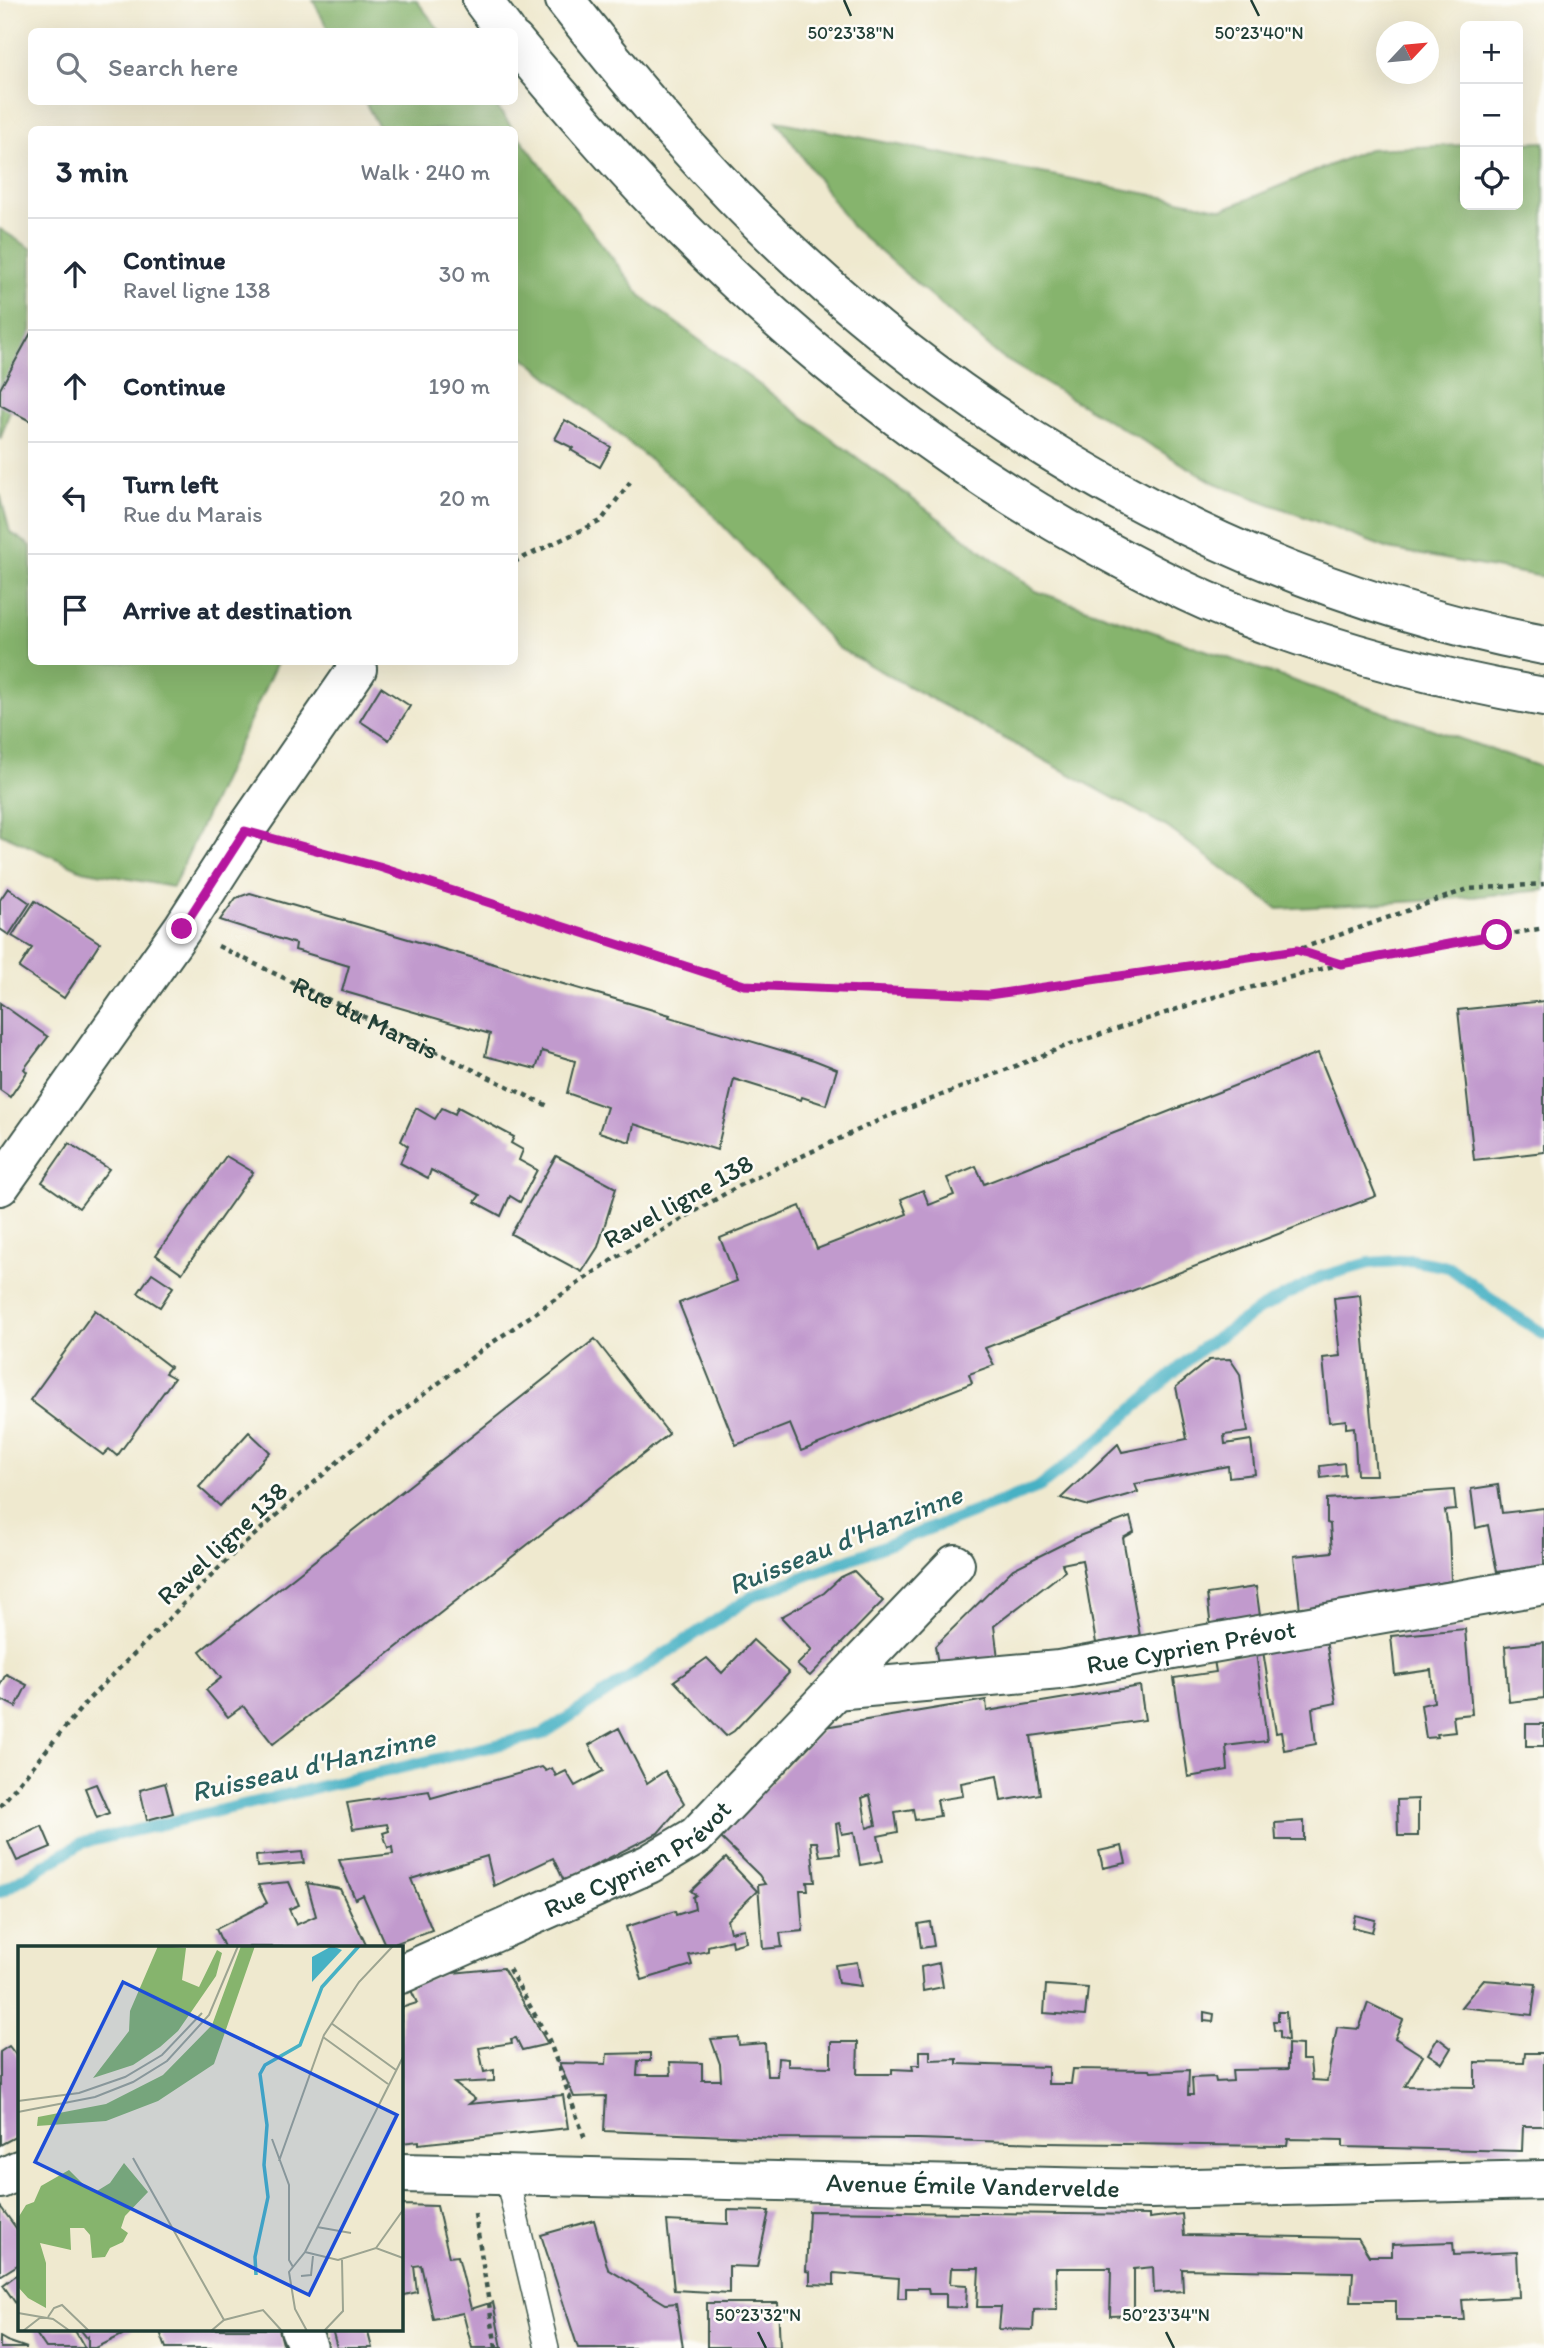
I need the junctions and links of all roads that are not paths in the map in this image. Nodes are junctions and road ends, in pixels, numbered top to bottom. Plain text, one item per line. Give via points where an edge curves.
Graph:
1 (482, 0) edge
2 (565, 0) edge
3 (503, 28) edge
4 (518, 46) edge
5 (1544, 645) edge
6 (357, 669) dead end
7 (1544, 696) edge
8 (0, 1186) edge
9 (955, 1564) dead end
10 (1544, 1585) edge
11 (835, 1690) junction
12 (402, 1974) edge
13 (18, 2170) edge
14 (402, 2173) edge
15 (506, 2174) junction
16 (0, 2179) edge
17 (1544, 2180) edge
18 (300, 2330) edge
19 (308, 2348) edge
20 (547, 2348) edge

1 - 3 main road
2 - 5 main road via 694,154 803,265 978,404 1069,464 1171,520 1330,587
4 - 7 main road via 655,201 732,278 885,410 1032,510 1146,572 1241,615 1409,670
6 - 8 main road via 182,929
9 - 11 main road, Rue Cyprien Prévot
10 - 11 main road, Rue Cyprien Prévot via 1059,1670
11 - 12 main road, Rue Cyprien Prévot via 696,1836 649,1864
13 - 16 main road
14 - 15 main road, Avenue Émile Vandervelde
15 - 17 main road, Avenue Émile Vandervelde via 1151,2189
15 - 20 lane
18 - 19 main road

